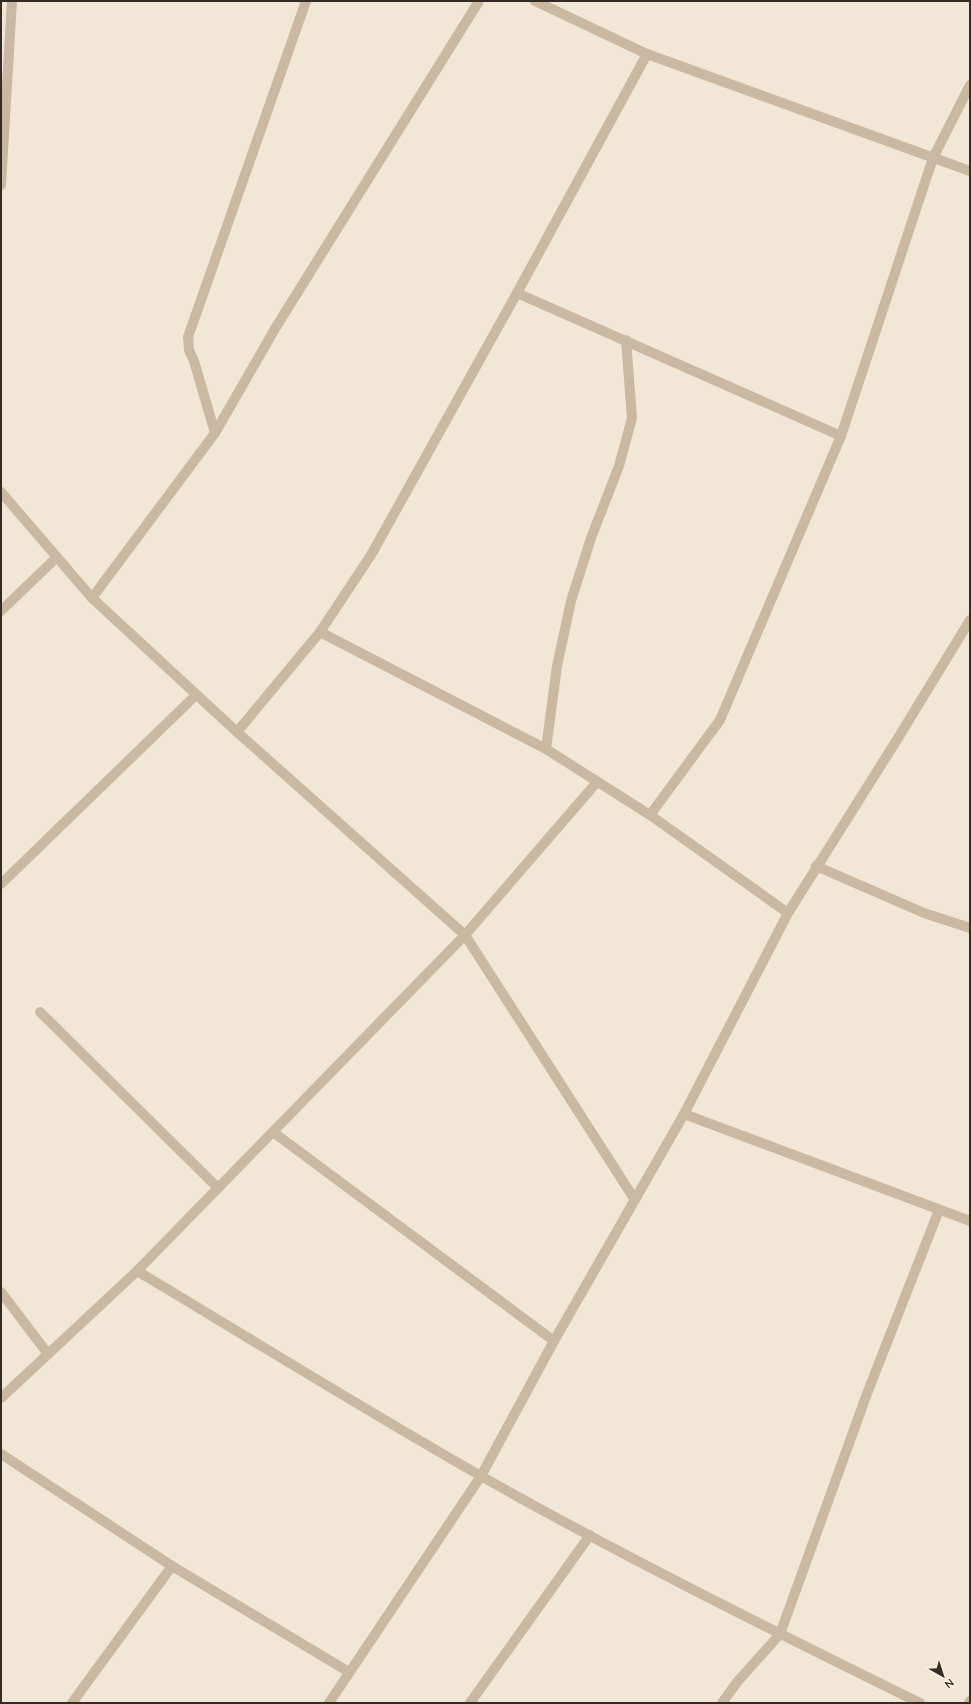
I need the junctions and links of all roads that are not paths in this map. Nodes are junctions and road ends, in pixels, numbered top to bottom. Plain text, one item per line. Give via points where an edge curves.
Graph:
1 (12, 1) edge
2 (306, 1) edge
3 (479, 1) edge
4 (535, 1) edge
5 (647, 54) junction
6 (5, 64) edge
7 (970, 85) edge
8 (933, 158) junction
9 (970, 171) edge
10 (1, 185) edge
11 (518, 293) junction
12 (626, 340) junction
13 (215, 434) junction
14 (841, 436) junction
15 (1, 492) edge
16 (57, 557) junction
17 (92, 598) junction
18 (1, 611) edge
19 (970, 620) edge
20 (320, 632) junction
21 (196, 695) junction
22 (237, 732) junction
23 (546, 749) junction
24 (597, 782) junction
25 (650, 815) junction
26 (816, 866) junction
27 (1, 884) edge
28 (788, 913) junction
29 (970, 928) edge
30 (465, 935) junction
31 (40, 1012) dead end
32 (684, 1114) junction
33 (273, 1132) junction
34 (218, 1188) junction
35 (635, 1200) junction
36 (939, 1210) junction
37 (970, 1221) edge
38 (137, 1271) junction
39 (1, 1292) edge
40 (554, 1341) junction
41 (48, 1354) junction
42 (1, 1398) edge
43 (1, 1454) edge
44 (481, 1476) junction
45 (590, 1535) junction
46 (172, 1566) junction
47 (780, 1634) junction
48 (349, 1672) junction
49 (72, 1703) edge
50 (329, 1703) edge
51 (470, 1703) edge
52 (722, 1703) edge
53 (920, 1703) edge

1 - 6 street
2 - 13 street via 188,337 189,350
3 - 13 street via 276,327
4 - 5 street
5 - 8 street
5 - 11 street
6 - 10 street
7 - 8 street
8 - 9 street
8 - 14 street
11 - 12 street
11 - 20 street via 371,555
12 - 14 street
12 - 23 street via 632,418 619,466 591,538 571,601 557,666
13 - 17 street
14 - 25 street via 720,720
15 - 16 street
16 - 17 street
16 - 18 street
17 - 21 street
19 - 26 street
20 - 22 street
20 - 23 street
21 - 22 street
21 - 27 street
22 - 30 street
23 - 24 street
24 - 25 street
24 - 30 street
25 - 28 street
26 - 28 street
26 - 29 street via 924,913
28 - 32 street
30 - 33 street
30 - 35 street
31 - 34 street
32 - 35 street
32 - 36 street
33 - 34 street
33 - 40 street
34 - 38 street
35 - 40 street
36 - 37 street
36 - 47 street via 868,1391
38 - 41 street
38 - 44 street
39 - 41 street
40 - 44 street
41 - 42 street
43 - 46 street
44 - 45 street
44 - 48 street
45 - 47 street
45 - 51 street
46 - 48 street
46 - 49 street
47 - 52 street
47 - 53 street
48 - 50 street

